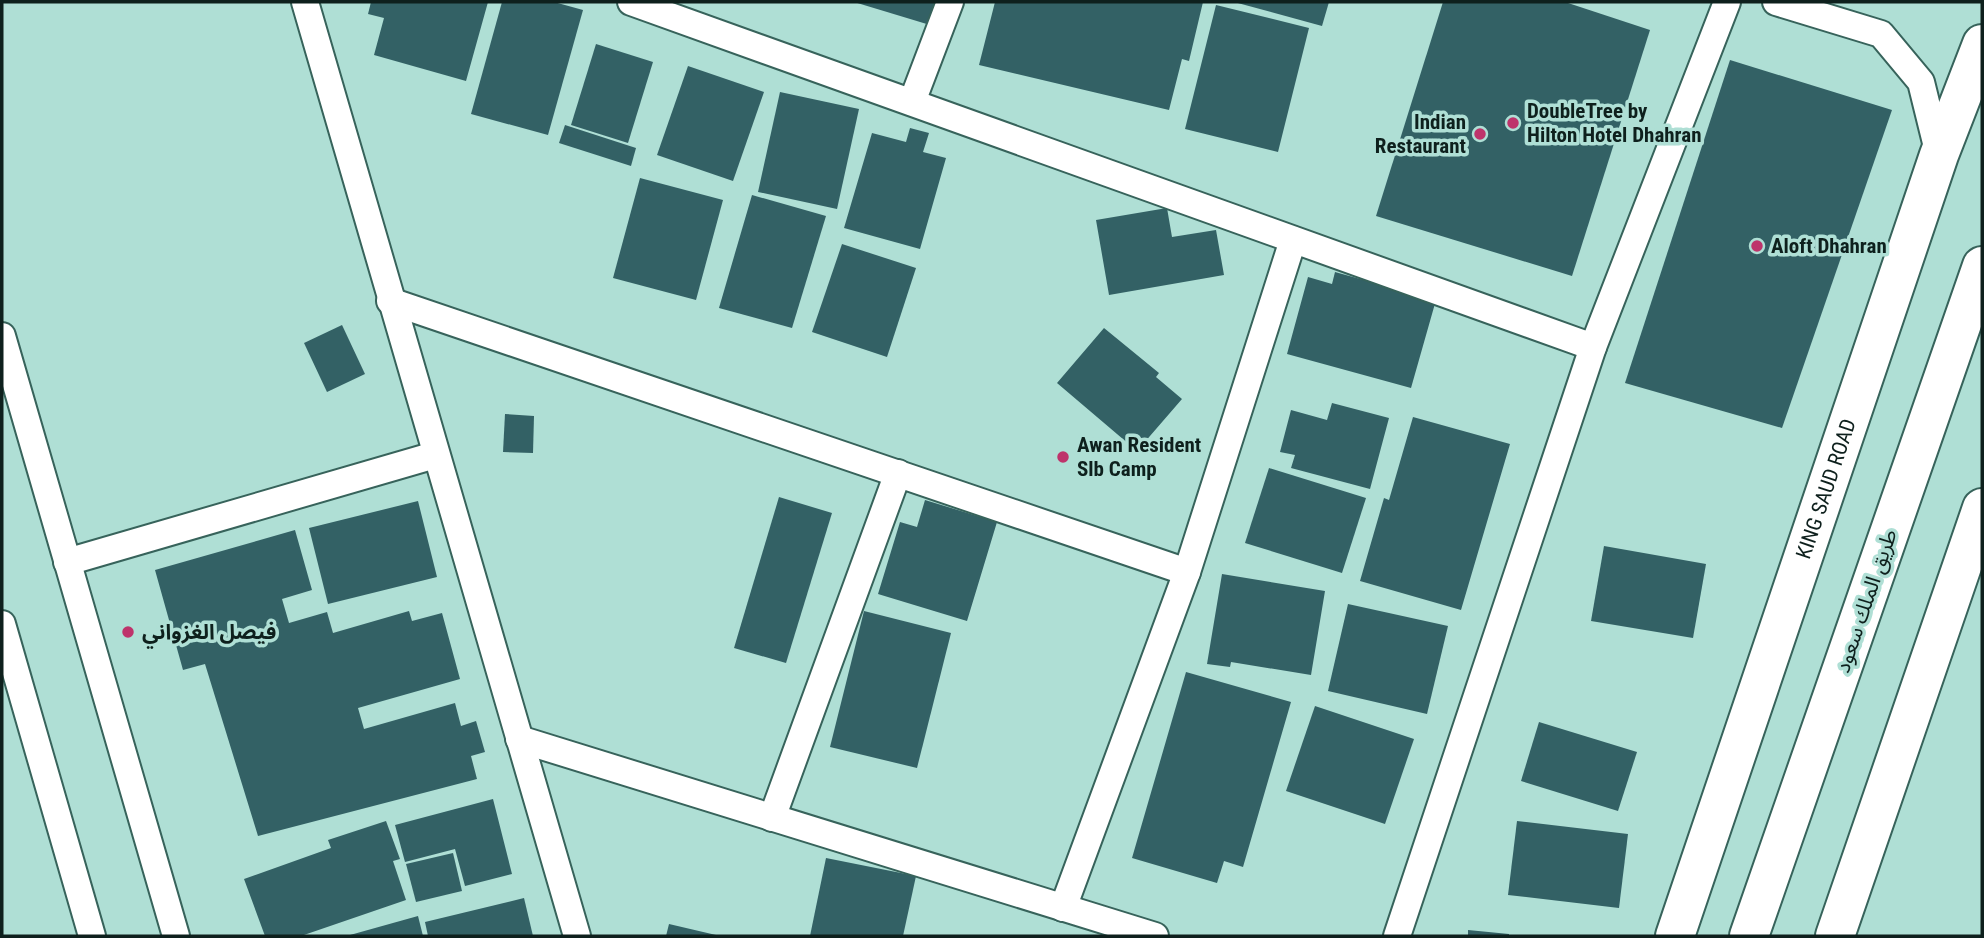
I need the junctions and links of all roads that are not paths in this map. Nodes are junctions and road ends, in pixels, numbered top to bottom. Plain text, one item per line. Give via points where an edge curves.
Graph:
1 (305, 2) edge
2 (631, 2) edge
3 (950, 2) edge
4 (1727, 2) edge
5 (1776, 2) edge
6 (1982, 44) edge
7 (912, 103) junction
8 (1939, 155) junction
9 (1293, 240) junction
10 (1982, 266) edge
11 (390, 301) junction
12 (2, 336) edge
13 (1593, 347) junction
14 (435, 455) junction
15 (898, 473) junction
16 (1982, 508) edge
17 (66, 562) junction
18 (1187, 572) junction
19 (2, 624) edge
20 (519, 740) junction
21 (772, 818) junction
22 (1063, 908) junction
23 (92, 936) edge
24 (176, 936) edge
25 (577, 936) edge
26 (1155, 936) edge
27 (1397, 936) edge
28 (1675, 936) edge
29 (1749, 936) edge
30 (1835, 936) edge

1 - 11 street
2 - 7 street
3 - 7 street
4 - 13 street
5 - 8 street via 1881,34 1921,82
6 - 8 main road, KING SAUD ROAD
7 - 9 street
8 - 28 main road, KING SAUD ROAD
9 - 13 street
9 - 18 street
10 - 29 main road, طريق الملك سعود
11 - 14 street
11 - 15 street
12 - 17 street
13 - 27 street
14 - 17 street
14 - 20 street
15 - 18 street
15 - 21 street
16 - 30 main road
17 - 24 street
18 - 22 street
19 - 23 street
20 - 21 street
20 - 25 street
21 - 22 street
22 - 26 street

